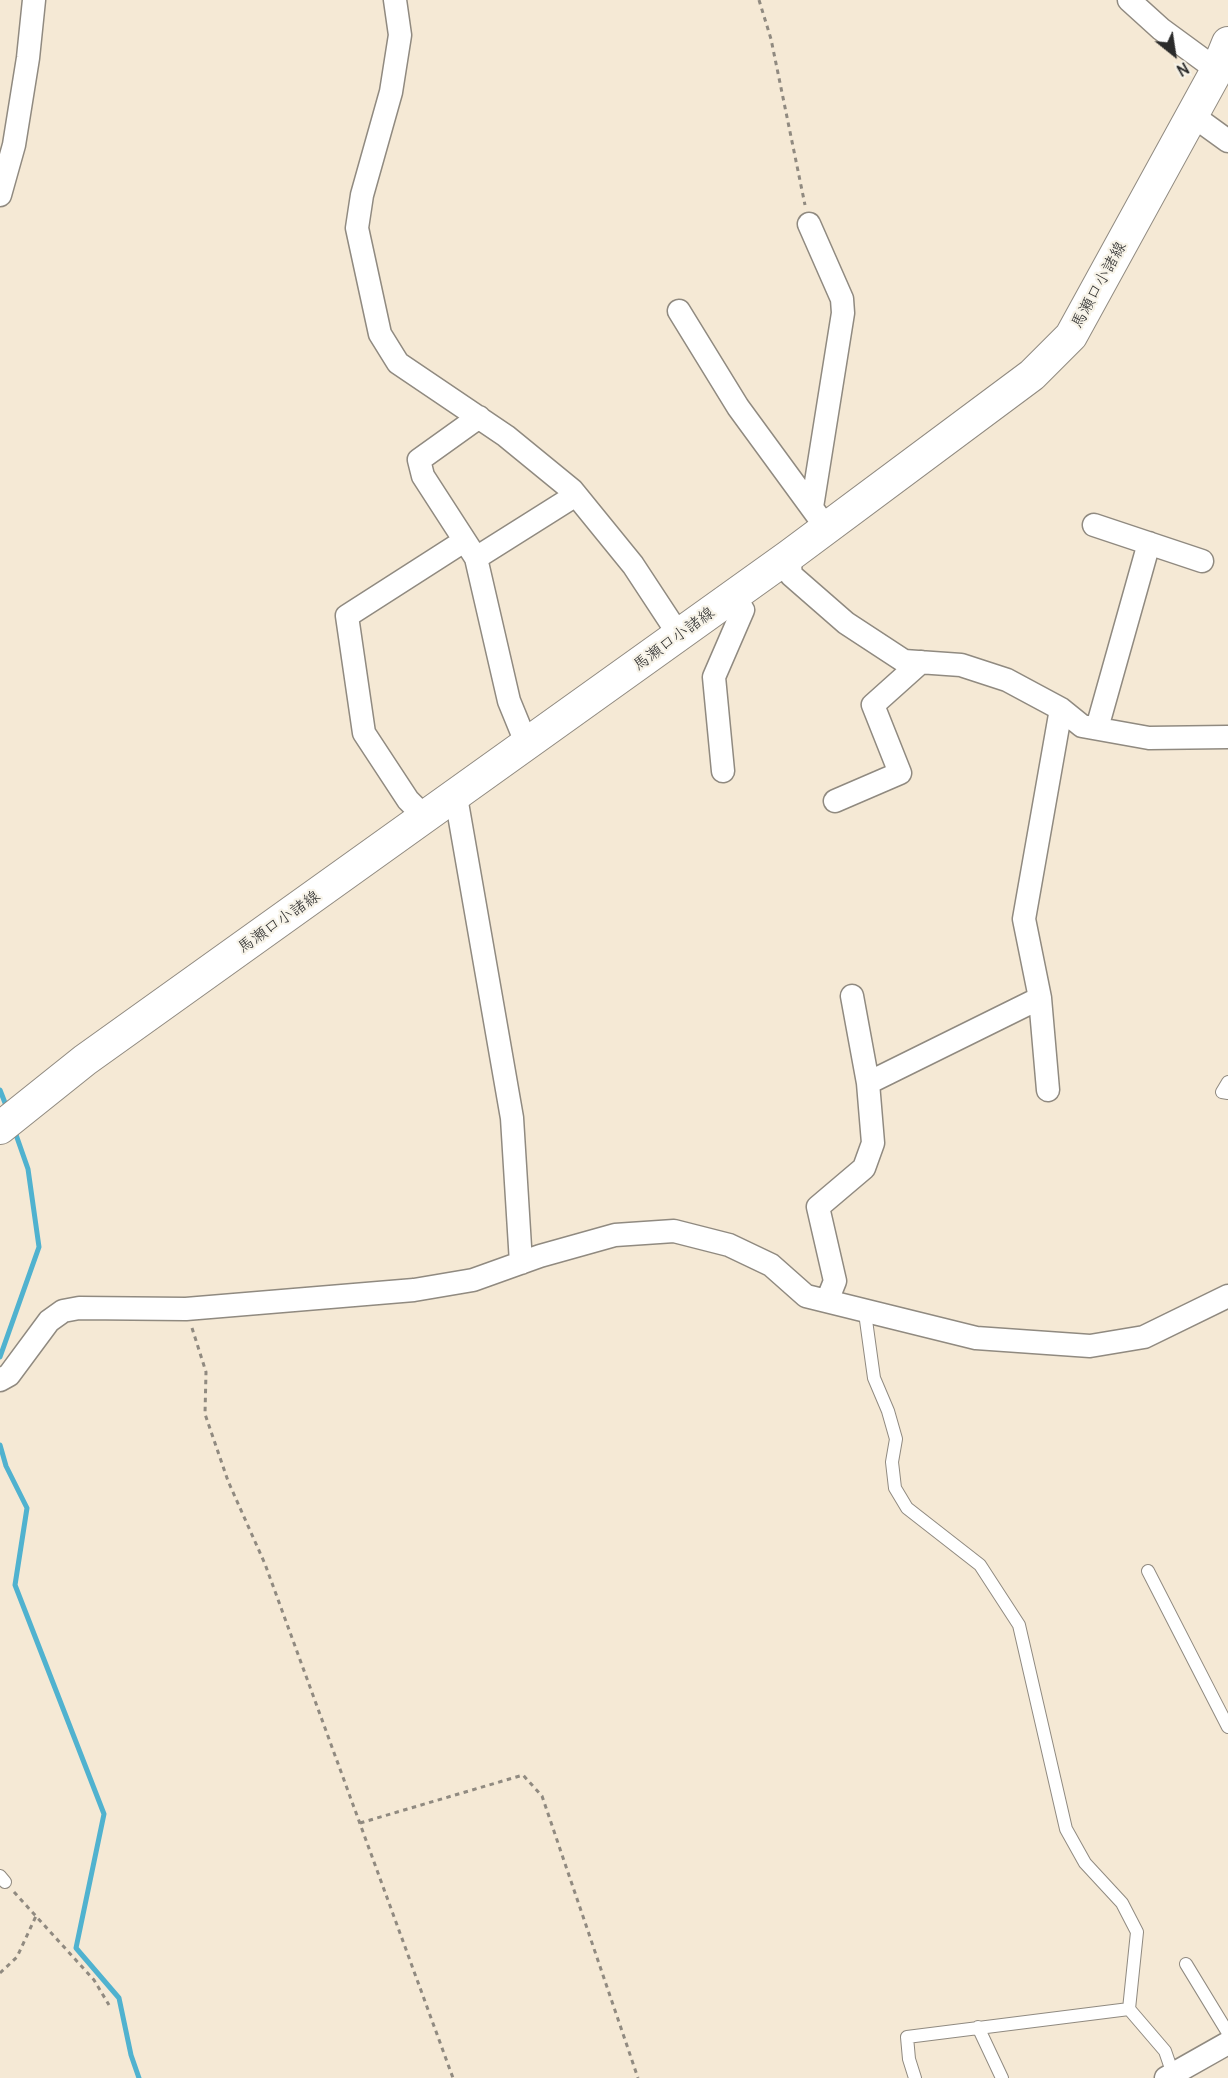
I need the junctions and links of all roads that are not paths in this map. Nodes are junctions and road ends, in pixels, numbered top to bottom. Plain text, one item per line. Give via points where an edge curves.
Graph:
1 (34, 0) edge
2 (395, 0) edge
3 (1129, 0) edge
4 (1222, 56) edge
5 (1192, 115) junction
6 (1228, 141) edge
7 (0, 195) edge
8 (809, 224) road end
9 (679, 311) dead end
10 (478, 417) junction
11 (576, 495) junction
12 (819, 518) junction
13 (1094, 525) dead end
14 (1149, 543) junction
15 (470, 550) junction
16 (789, 556) junction
17 (1202, 561) dead end
18 (733, 596) junction
19 (679, 635) junction
20 (921, 662) junction
21 (1061, 709) junction
22 (1097, 728) junction
23 (1228, 737) edge
24 (527, 745) junction
25 (723, 771) dead end
26 (456, 797) junction
27 (835, 801) dead end
28 (426, 818) junction
29 (852, 996) dead end
30 (1040, 998) junction
31 (1228, 1082) edge
32 (868, 1083) junction
33 (1048, 1090) dead end
34 (1228, 1093) edge
35 (0, 1128) edge
36 (521, 1263) junction
37 (1228, 1296) edge
38 (827, 1301) junction
39 (865, 1313) junction
40 (0, 1380) edge
41 (1148, 1571) dead end
42 (1228, 1726) edge
43 (1186, 1964) dead end
44 (1129, 2009) junction
45 (978, 2027) junction
46 (1228, 2033) edge
47 (1228, 2043) edge
48 (1171, 2076) edge
49 (915, 2078) edge
50 (1002, 2078) edge

1 - 7 street via 14,145
2 - 10 street via 400,35 392,92 362,195 357,228 380,334 398,363
3 - 4 street via 1161,29
4 - 5 main road, 馬瀬口小諸線
5 - 6 street
5 - 12 main road, 馬瀬口小諸線 via 1071,336 1032,375
8 - 12 street via 842,299 843,313
9 - 12 street via 738,406
10 - 11 street
10 - 15 street via 419,460 423,476
11 - 15 street
11 - 19 street via 633,565
12 - 16 main road, 馬瀬口小諸線
13 - 14 street
14 - 17 street
14 - 22 street
15 - 24 street via 509,700
15 - 28 street via 347,616 363,733 408,800
16 - 18 main road, 馬瀬口小諸線
16 - 20 street via 791,575 846,623 904,661
18 - 19 main road, 馬瀬口小諸線
18 - 25 street via 743,610 714,677
19 - 24 main road, 馬瀬口小諸線
20 - 21 street via 962,665 1007,680
20 - 27 street via 873,705 900,773
21 - 22 street via 1082,726
21 - 30 street via 1024,919
22 - 23 street via 1149,738
24 - 26 main road, 馬瀬口小諸線
26 - 28 main road, 馬瀬口小諸線
26 - 36 street via 512,1118
28 - 35 main road, 馬瀬口小諸線 via 85,1060
29 - 32 street
30 - 32 street
30 - 33 street
31 - 34 lane via 1222,1092
32 - 38 street via 873,1143 864,1168 818,1207 835,1281
36 - 38 street via 615,1235 674,1231 729,1245 771,1265 806,1296
36 - 40 street via 473,1280 414,1290 186,1309 63,1311 49,1321 9,1375
37 - 39 street via 1144,1337 1090,1346 976,1338
38 - 39 street
39 - 44 lane via 874,1378 896,1439 891,1462 895,1488 907,1508 980,1565 1019,1625 1066,1829 1085,1863 1122,1903 1137,1932
41 - 42 lane
43 - 46 lane
44 - 45 lane
44 - 48 lane via 1165,2051
45 - 49 lane via 907,2037
45 - 50 lane
47 - 48 street

